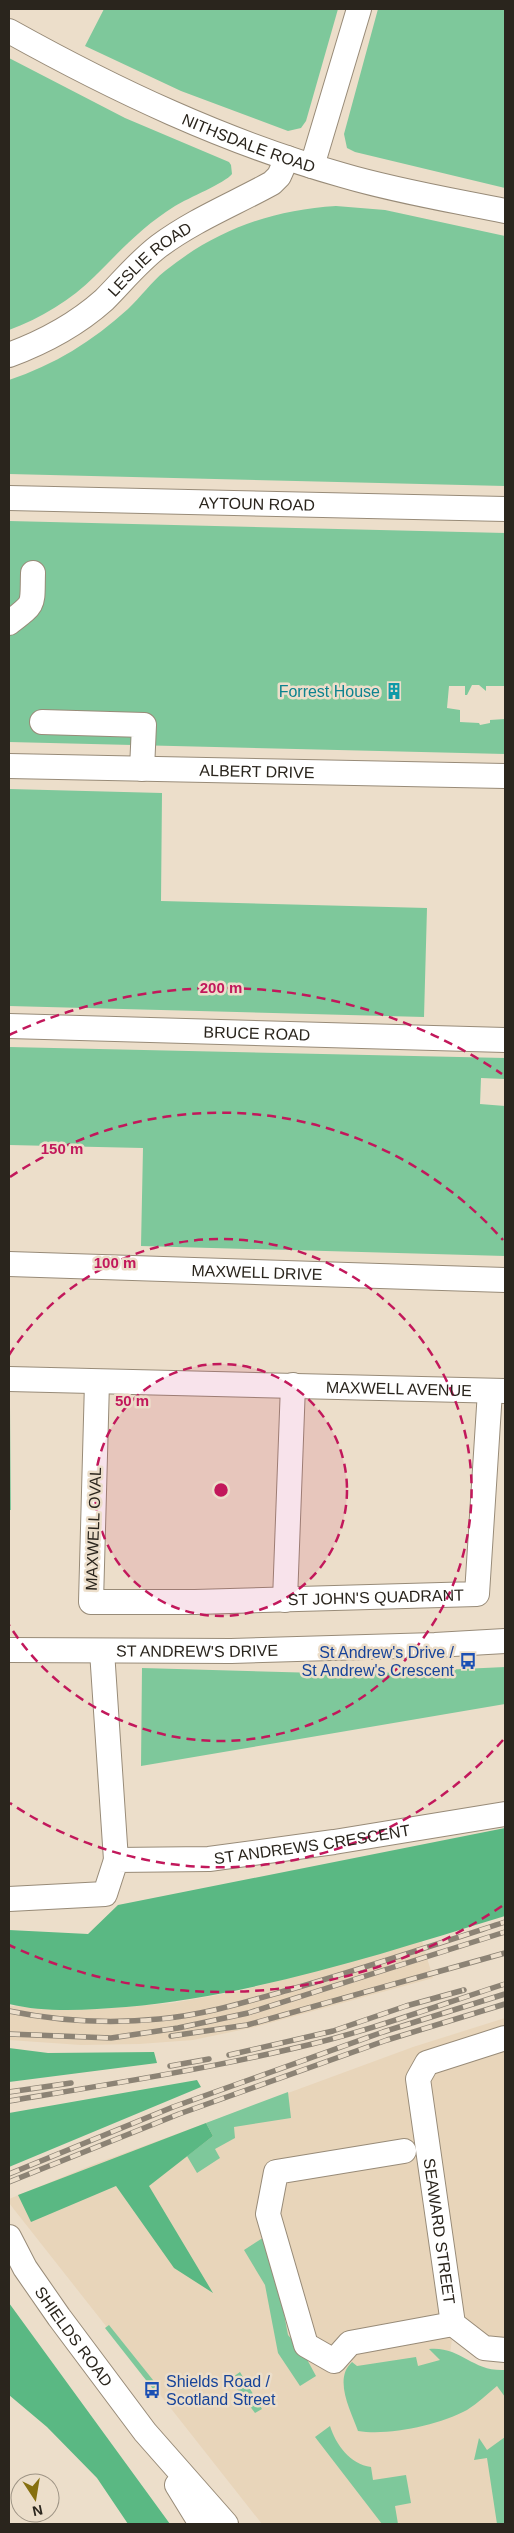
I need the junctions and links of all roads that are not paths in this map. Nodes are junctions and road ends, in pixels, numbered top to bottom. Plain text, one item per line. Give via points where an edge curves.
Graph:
1 (358, 9) edge
2 (9, 31) edge
3 (287, 158) junction
4 (312, 166) junction
5 (505, 212) edge
6 (9, 355) edge
7 (9, 498) edge
8 (505, 509) edge
9 (33, 572) dead end
10 (9, 623) edge
11 (42, 722) dead end
12 (9, 766) edge
13 (142, 769) junction
14 (505, 776) edge
15 (9, 1026) edge
16 (505, 1040) edge
17 (9, 1264) edge
18 (505, 1280) edge
19 (9, 1379) edge
20 (97, 1382) junction
21 (292, 1386) junction
22 (498, 1391) edge
23 (285, 1600) junction
24 (505, 1641) edge
25 (9, 1650) edge
26 (32, 1650) junction
27 (102, 1651) junction
28 (9, 1654) edge
29 (505, 1814) edge
30 (116, 1860) junction
31 (9, 1899) edge
32 (505, 2038) edge
33 (404, 2152) dead end
34 (9, 2237) edge
35 (453, 2324) junction
36 (505, 2350) edge
37 (145, 2432) junction
38 (201, 2524) edge
39 (226, 2524) edge

1 - 4 street
2 - 3 street, NITHSDALE ROAD via 146,102
3 - 4 street, NITHSDALE ROAD
3 - 6 street, LESLIE ROAD via 272,183 174,234 79,320
4 - 5 street, NITHSDALE ROAD via 379,185
7 - 8 street, AYTOUN ROAD
9 - 10 street via 30,608
11 - 13 street via 144,724
12 - 13 street, ALBERT DRIVE
13 - 14 street, ALBERT DRIVE
15 - 16 street, BRUCE ROAD
17 - 18 street, MAXWELL DRIVE
19 - 20 street, MAXWELL AVENUE
20 - 21 street, MAXWELL AVENUE
20 - 23 street, MAXWELL OVAL via 91,1602
21 - 22 street, MAXWELL AVENUE
21 - 23 street, ST JOHN'S QUADRANT
22 - 23 street, ST JOHN'S QUADRANT via 478,1594
24 - 27 street, ST ANDREW'S DRIVE via 435,1646
25 - 26 street, ST ANDREW'S DRIVE
26 - 27 street, ST ANDREW'S DRIVE
26 - 28 street
27 - 30 street
29 - 30 street, ST ANDREWS CRESCENT via 209,1859
30 - 31 street via 105,1894
32 - 35 street, SEAWARD STREET via 427,2063 418,2079
33 - 35 street via 276,2172 268,2214 306,2345 334,2361 350,2342
34 - 37 street, SHIELDS ROAD via 25,2268 58,2317
35 - 36 street, SEAWARD STREET via 484,2348
37 - 38 street, SHIELDS ROAD
37 - 39 street, SHIELDS ROAD

